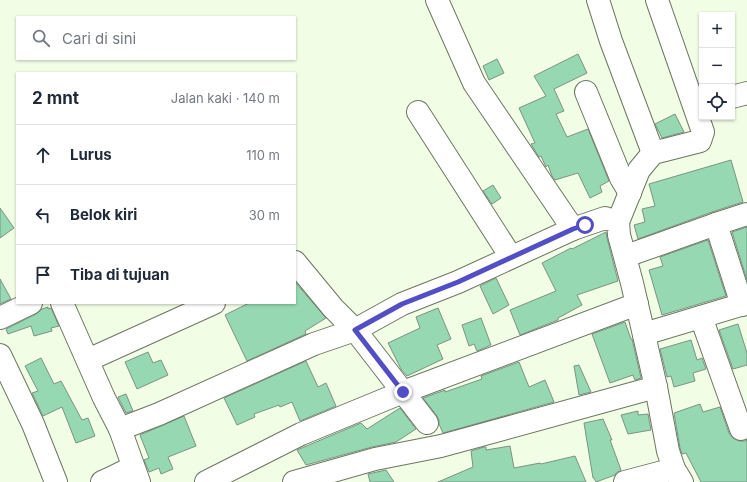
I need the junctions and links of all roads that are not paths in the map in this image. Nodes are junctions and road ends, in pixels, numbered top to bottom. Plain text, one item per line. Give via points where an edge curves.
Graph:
1 (437, 0) edge
2 (598, 0) edge
3 (657, 0) edge
4 (586, 92) dead end
5 (747, 93) edge
6 (735, 96) edge
7 (698, 106) edge
8 (418, 112) dead end
9 (653, 153) junction
10 (630, 193) junction
11 (747, 214) edge
12 (618, 222) junction
13 (716, 224) junction
14 (573, 229) junction
15 (626, 256) junction
16 (511, 257) junction
17 (296, 265) edge
18 (28, 304) edge
19 (62, 304) edge
20 (212, 304) edge
21 (637, 304) junction
22 (745, 304) edge
23 (701, 317) junction
24 (0, 318) edge
25 (355, 330) junction
26 (644, 334) junction
27 (0, 355) edge
28 (88, 360) junction
29 (656, 387) junction
30 (403, 392) junction
31 (427, 423) dead end
32 (120, 429) junction
33 (741, 429) dead end
34 (136, 474) edge
35 (678, 476) edge
36 (56, 482) edge
37 (102, 482) edge
38 (206, 482) edge
39 (294, 482) edge
40 (625, 482) edge

1 - 14 street via 474,83
2 - 9 street
3 - 7 street
4 - 10 street via 621,178
5 - 6 street
7 - 9 street via 703,132 700,141
8 - 16 street
9 - 10 street via 639,170
10 - 12 street
11 - 13 street
12 - 14 street via 605,218
12 - 15 street via 619,235
13 - 15 street
13 - 22 street
14 - 16 street
15 - 21 street
16 - 25 street via 402,304
17 - 25 street
18 - 24 street
19 - 28 street
20 - 28 street
21 - 26 street
21 - 30 street
22 - 23 street
23 - 26 street
23 - 33 street
25 - 30 street
25 - 32 street via 314,344
26 - 29 street
27 - 36 street via 33,424
28 - 32 street
29 - 35 street via 668,451
29 - 39 street via 441,446 375,459
30 - 31 street
30 - 38 street via 301,434
32 - 34 street
34 - 37 street
35 - 40 street

